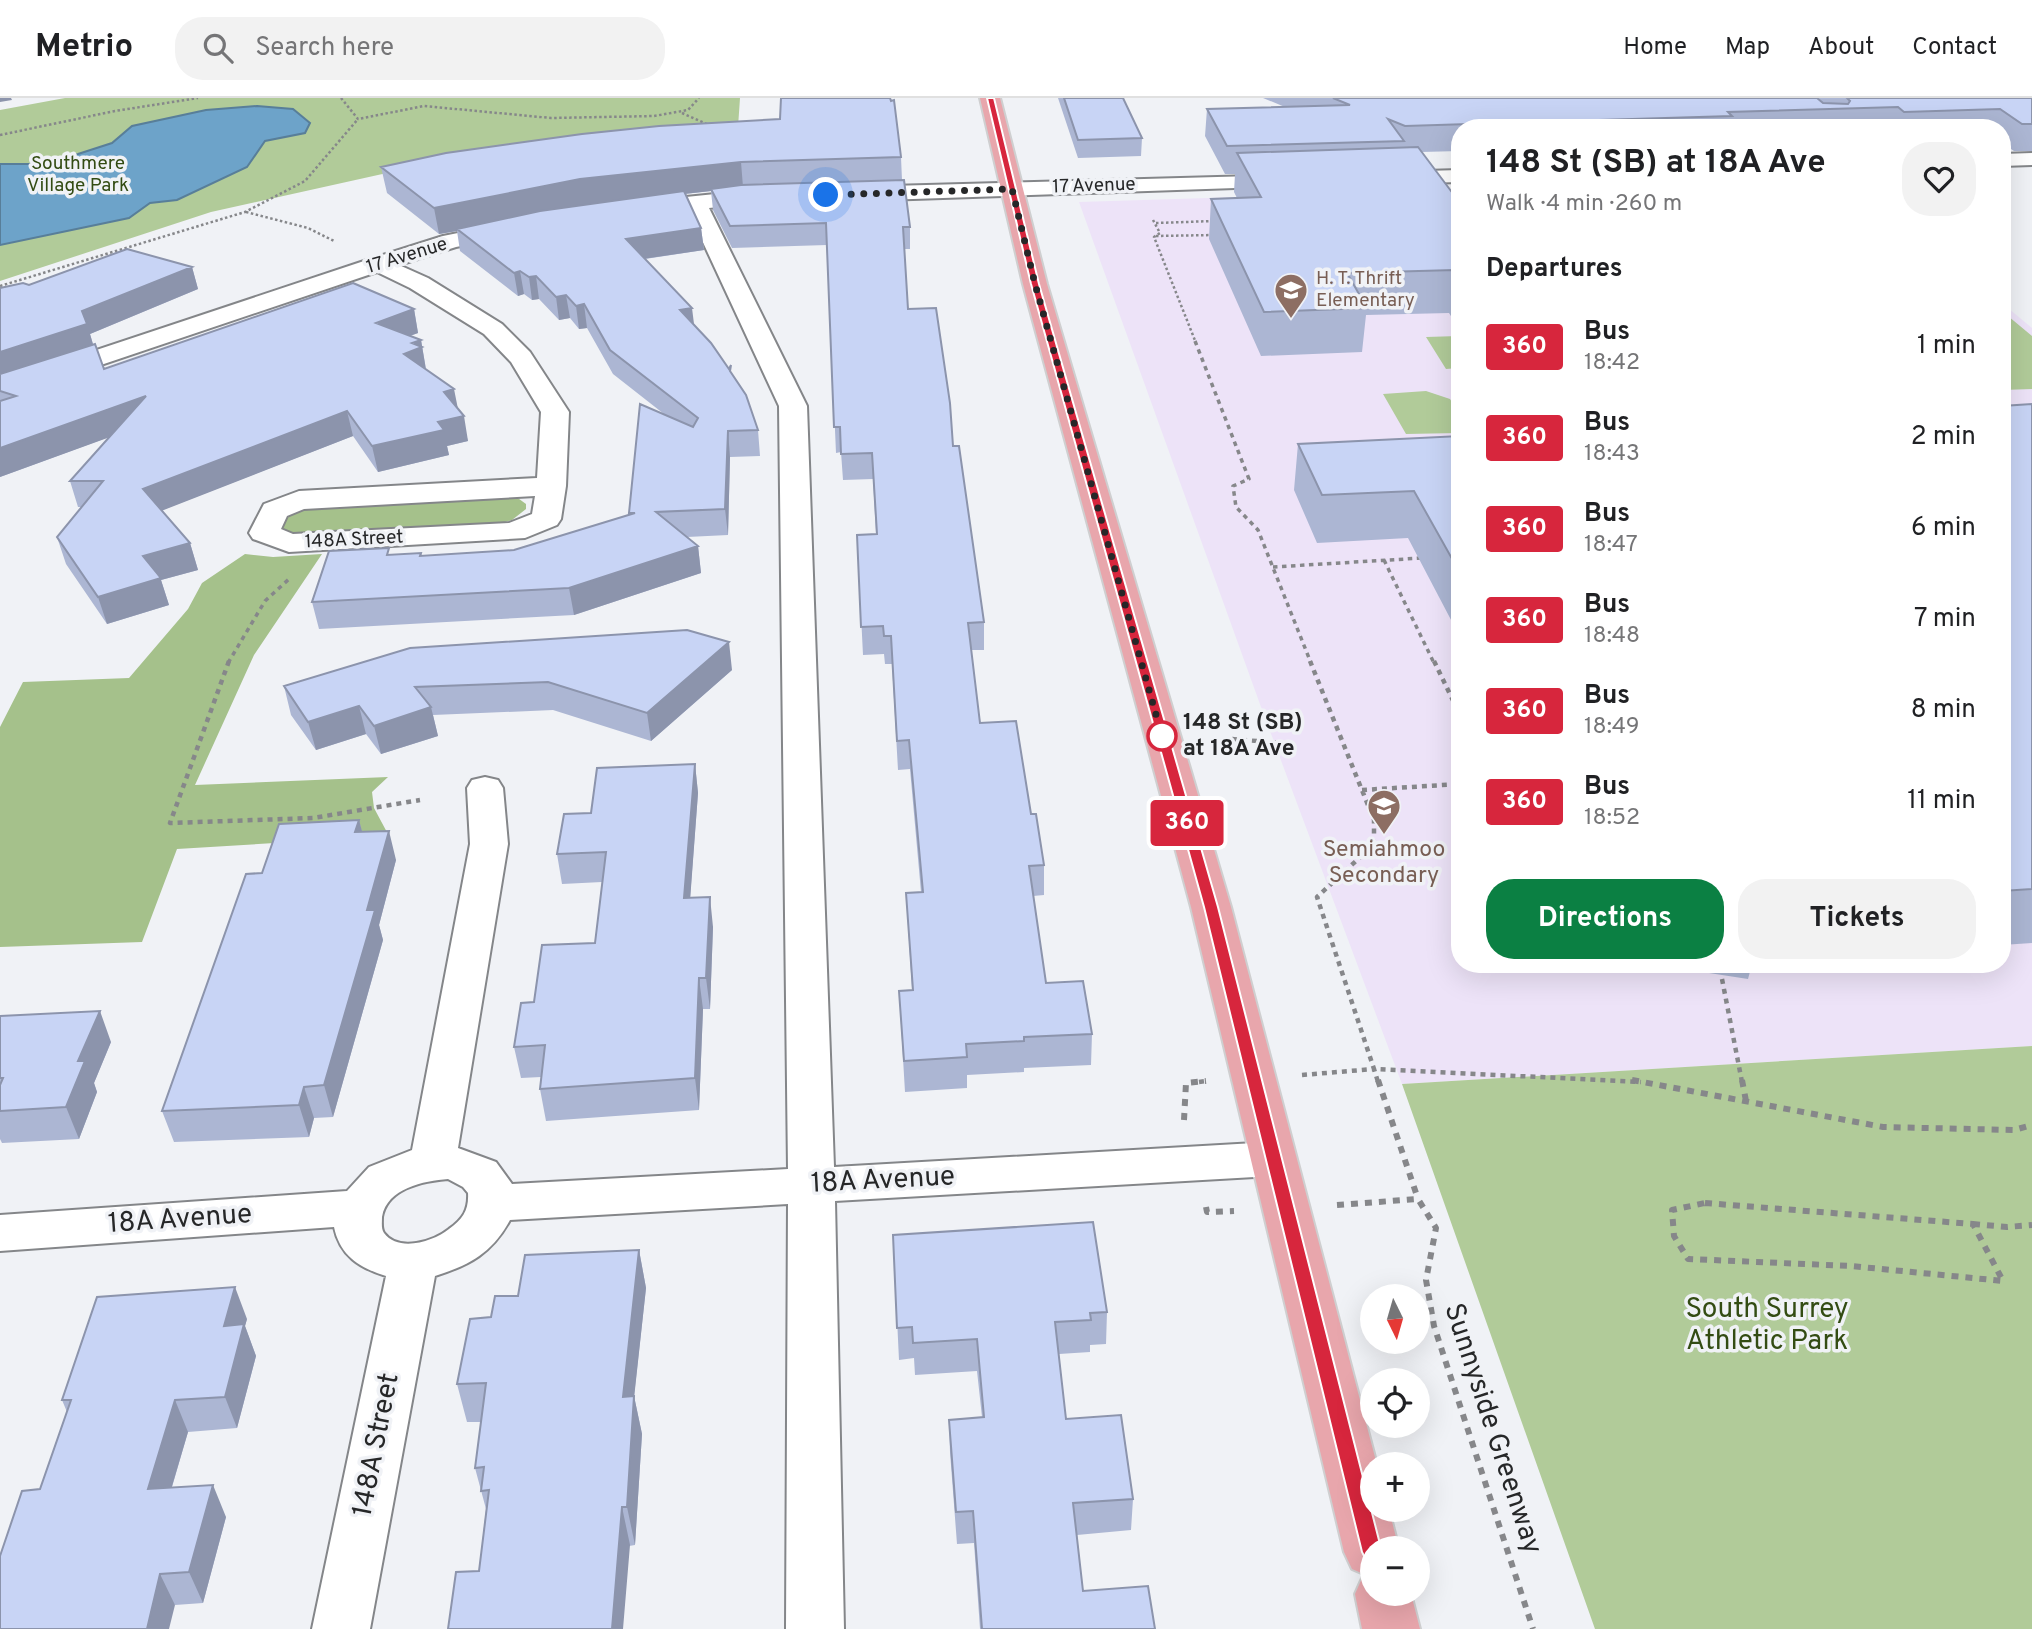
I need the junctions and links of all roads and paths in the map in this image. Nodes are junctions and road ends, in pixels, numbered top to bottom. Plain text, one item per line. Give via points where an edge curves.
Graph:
1 (198, 98) edge
2 (341, 98) edge
3 (699, 98) edge
4 (990, 98) edge
5 (681, 113) junction
6 (358, 119) junction
7 (0, 135) edge
8 (2032, 159) edge
9 (2011, 160) edge
10 (1451, 176) edge
11 (1368, 178) edge
12 (1313, 180) edge
13 (1012, 189) junction
14 (826, 195) edge
15 (785, 196) edge
16 (743, 197) junction
17 (695, 202) junction
18 (245, 212) junction
19 (612, 212) edge
20 (1144, 216) dead end
21 (1217, 221) edge
22 (1156, 223) junction
23 (531, 225) edge
24 (1223, 235) edge
25 (1155, 236) junction
26 (378, 264) junction
27 (0, 286) edge
28 (0, 391) edge
29 (551, 486) junction
30 (332, 542) junction
31 (1424, 557) edge
32 (1384, 560) junction
33 (1273, 567) junction
34 (1451, 697) edge
35 (1232, 739) dead end
36 (1280, 743) dead end
37 (1451, 785) edge
38 (485, 788) dead end
39 (1362, 790) junction
40 (420, 800) dead end
41 (1722, 979) dead end
42 (1374, 1069) junction
43 (1343, 1072) dead end
44 (1200, 1082) dead end
45 (1746, 1101) junction
46 (1184, 1117) dead end
47 (2032, 1125) edge
48 (1273, 1159) junction
49 (433, 1163) junction
50 (811, 1185) junction
51 (1418, 1199) junction
52 (1380, 1202) dead end
53 (493, 1203) junction
54 (360, 1208) junction
55 (1973, 1224) junction
56 (2032, 1224) edge
57 (0, 1233) edge
58 (414, 1262) junction
59 (1368, 1536) edge
60 (1386, 1606) edge
61 (341, 1629) edge
62 (816, 1629) edge
63 (1391, 1629) edge
64 (1533, 1629) edge

1 - 7 path
2 - 6 path
3 - 5 path
4 - 13 main road
5 - 6 path via 551,118 424,106
5 - 16 path via 722,133 732,146
6 - 18 path via 305,180
8 - 9 street
10 - 11 street
12 - 13 street, 17 Avenue
13 - 14 street, 17 Avenue
13 - 48 main road via 1211,907
15 - 16 street
16 - 17 street
17 - 19 street
17 - 50 street via 793,406
18 - 26 path via 307,228
18 - 27 path
20 - 22 path
21 - 22 path
22 - 25 path via 1160,233
23 - 26 street, 17 Avenue via 451,241
24 - 25 path
25 - 33 path via 1249,479 1233,486 1236,507 1258,530
26 - 28 street, 17 Avenue
26 - 29 street, 148A Street via 419,283 493,329 521,358 555,412
29 - 30 street, 148A Street via 546,519 514,532
29 - 30 street, 148A Street via 299,499 275,510 264,533 289,543
30 - 40 path via 265,601 227,664 170,822 313,818
31 - 32 path
32 - 33 path
32 - 34 path
33 - 39 path
35 - 36 path
37 - 39 path
38 - 49 street via 489,844
39 - 42 path, Sunnyside Greenway via 1374,820 1370,848 1317,897
41 - 45 path
42 - 43 path
42 - 45 path via 1627,1079
42 - 51 path, Sunnyside Greenway
44 - 46 path via 1186,1083
45 - 47 path via 1883,1127 2014,1130
48 - 50 street, 18A Avenue
48 - 59 main road
49 - 53 street via 450,1162 473,1170 489,1183
49 - 54 street via 395,1173 373,1189
50 - 53 street, 18A Avenue
50 - 62 street
51 - 52 path
51 - 64 path, Sunnyside Greenway via 1436,1228 1426,1280 1434,1326
53 - 58 street via 486,1223 468,1242 443,1256
54 - 57 street, 18A Avenue
54 - 58 street via 357,1225 373,1252
55 - 55 path via 1705,1203 1672,1210 1669,1225 1688,1259 1852,1266 2003,1280
55 - 56 path
58 - 61 street, 148A Street
60 - 63 main road

